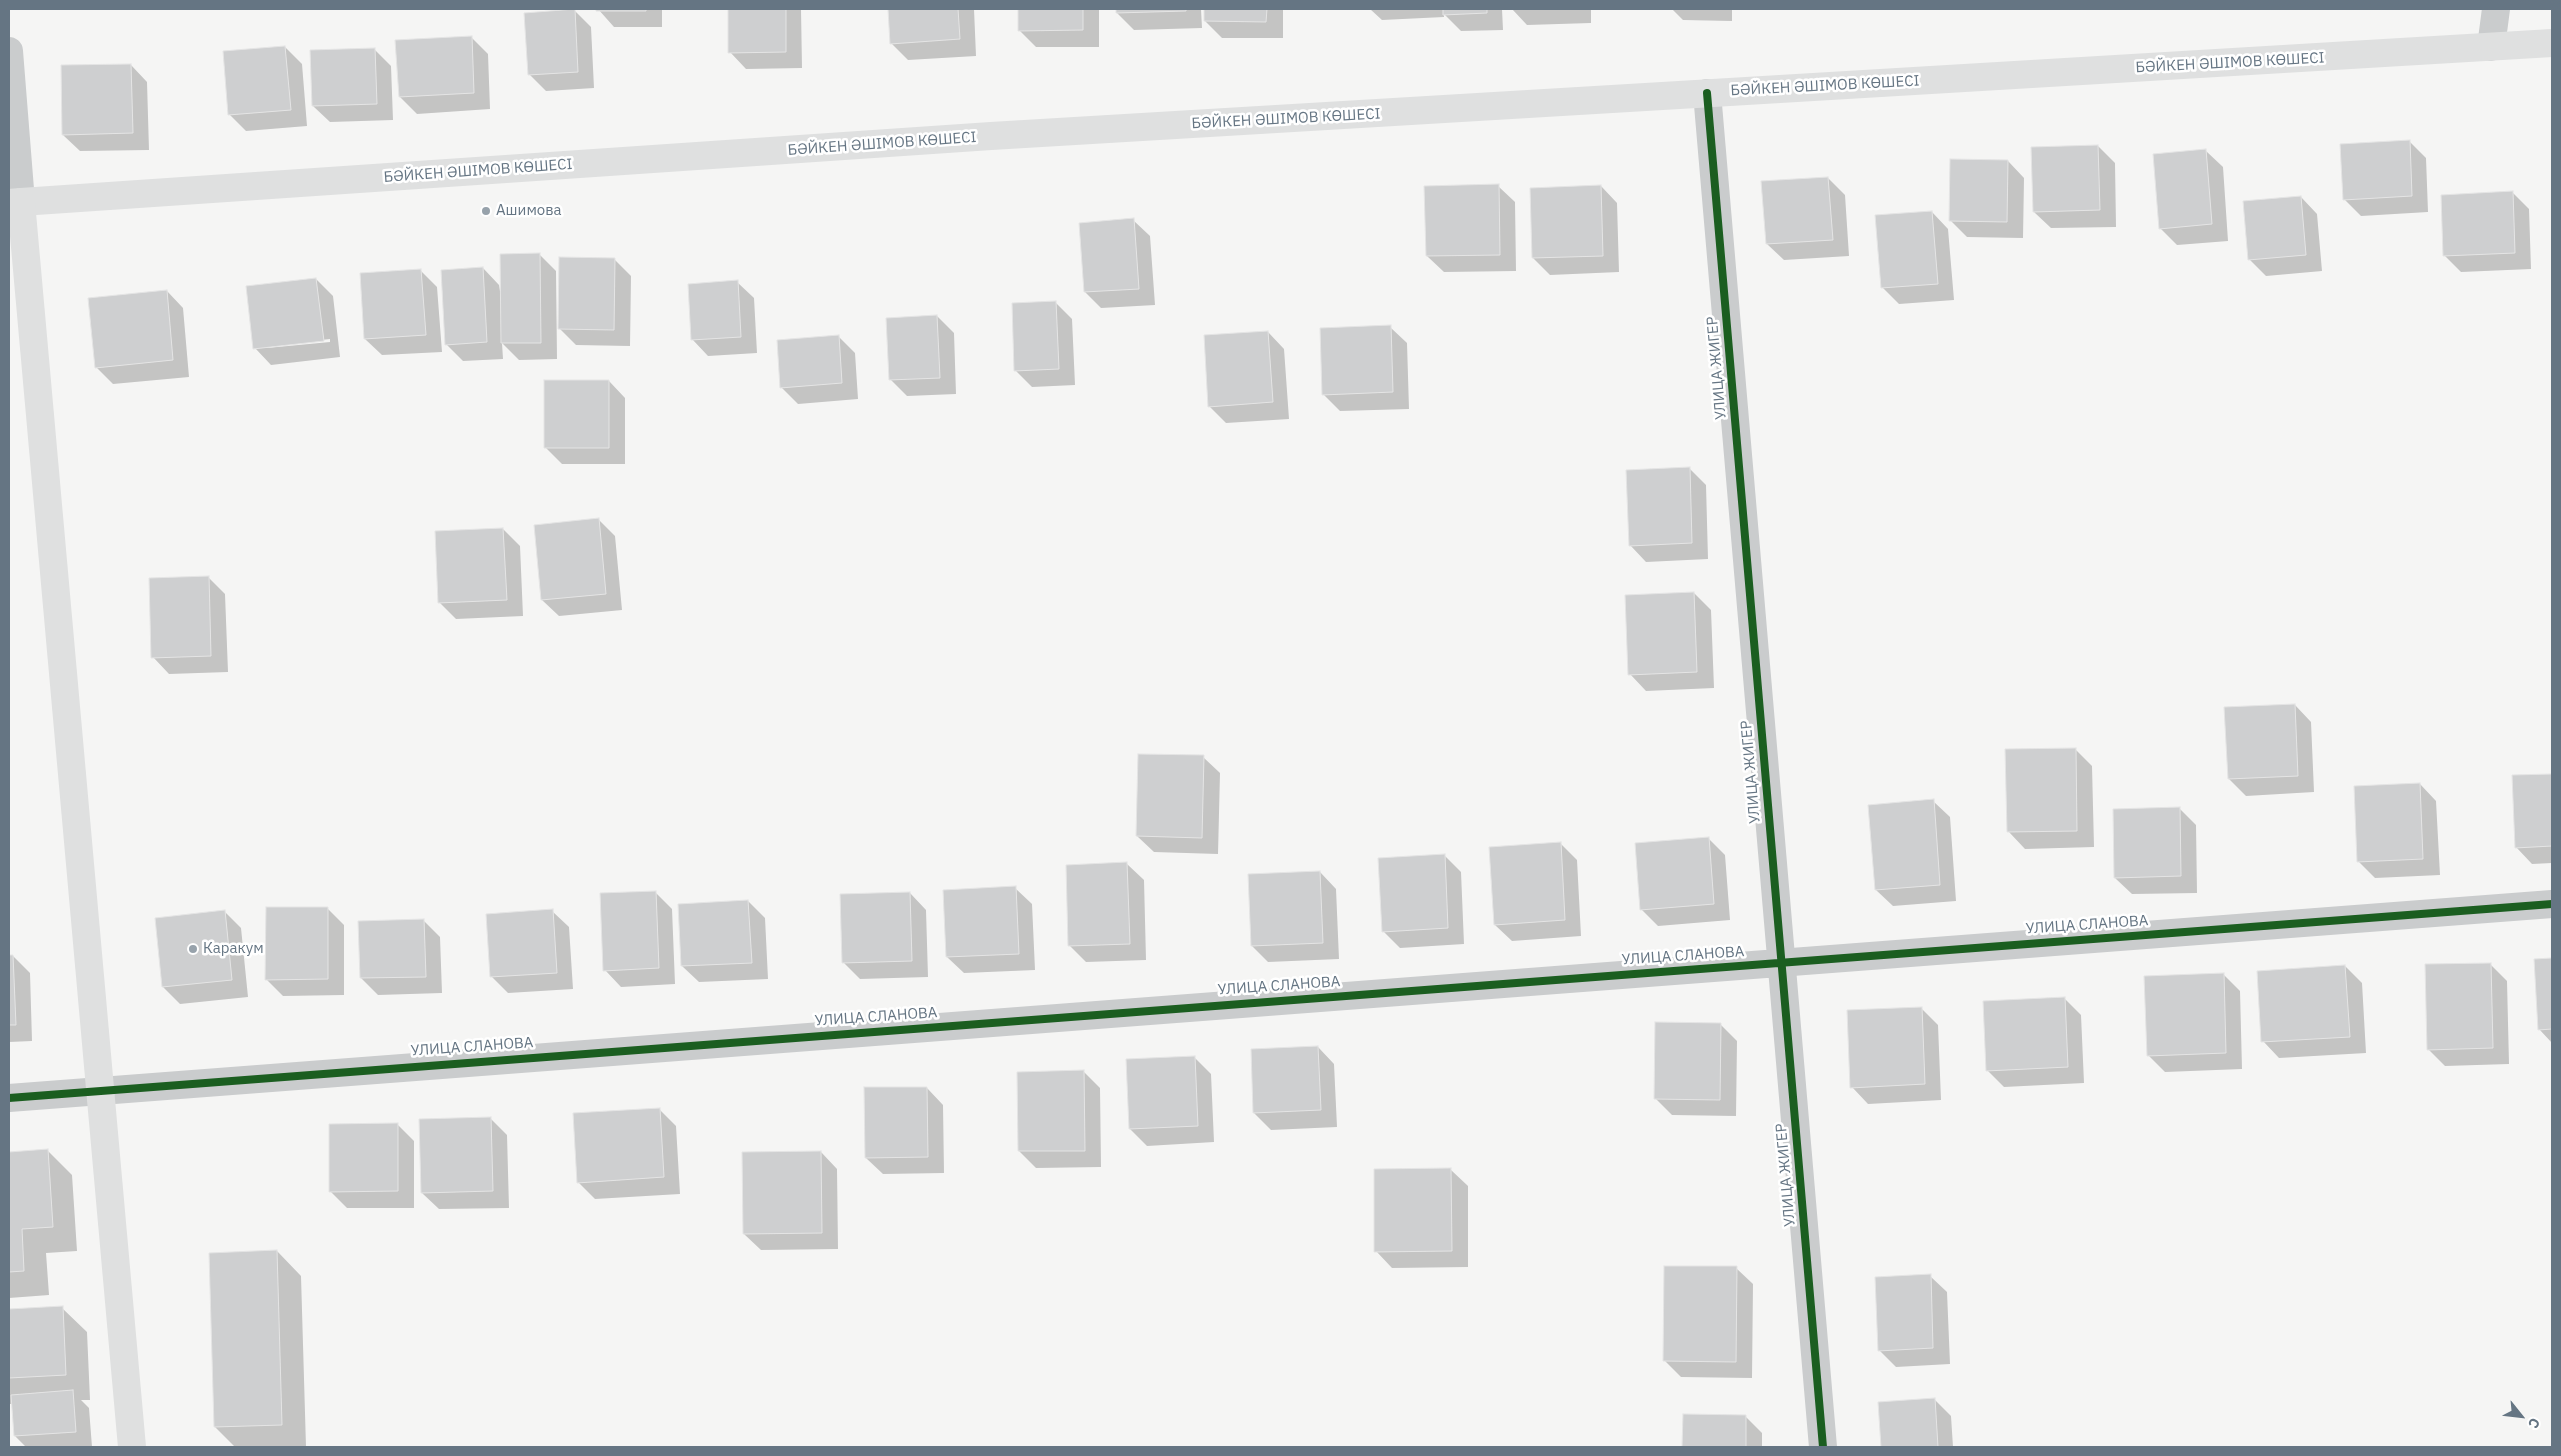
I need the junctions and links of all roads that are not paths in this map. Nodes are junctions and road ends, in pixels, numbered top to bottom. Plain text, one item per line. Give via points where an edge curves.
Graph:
1 (2496, 9) edge
2 (2552, 43) edge
3 (2491, 47) junction
4 (9, 51) edge
5 (1707, 93) junction
6 (15, 202) edge
7 (2552, 904) edge
8 (1780, 962) junction
9 (99, 1090) junction
10 (9, 1098) edge
11 (132, 1447) edge
12 (1823, 1447) edge

1 - 3 street
2 - 3 main road, БӘЙКЕН ӘШІМОВ КӨШЕСІ
3 - 5 main road, БӘЙКЕН ӘШІМОВ КӨШЕСІ
4 - 6 street
5 - 6 main road, БӘЙКЕН ӘШІМОВ КӨШЕСІ via 991,136
5 - 8 street, УЛИЦА ЖИГЕР
6 - 9 main road
7 - 8 street, УЛИЦА СЛАНОВА
8 - 9 street, УЛИЦА СЛАНОВА
8 - 12 street, УЛИЦА ЖИГЕР
9 - 10 street, УЛИЦА СЛАНОВА
9 - 11 main road

